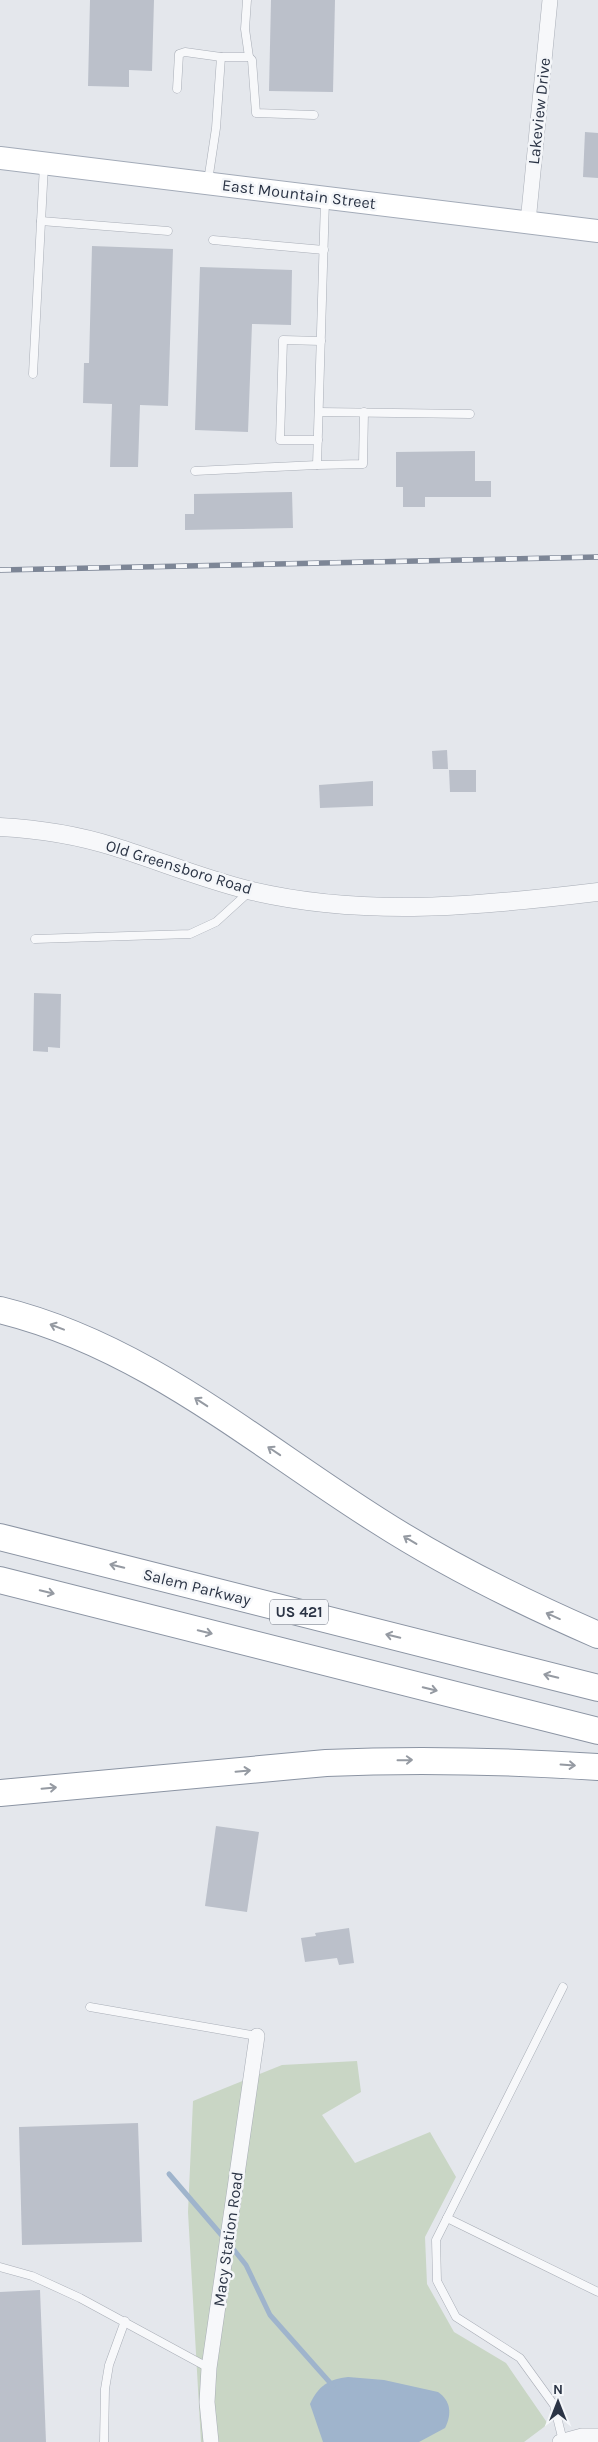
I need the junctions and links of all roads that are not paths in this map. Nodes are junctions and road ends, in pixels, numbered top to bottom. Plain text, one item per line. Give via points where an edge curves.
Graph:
1 (246, 0) edge
2 (550, 0) edge
3 (221, 57) junction
4 (249, 57) junction
5 (177, 88) dead end
6 (314, 115) dead end
7 (0, 158) edge
8 (44, 163) junction
9 (207, 183) junction
10 (325, 198) junction
11 (41, 222) junction
12 (528, 222) junction
13 (168, 230) dead end
14 (598, 231) edge
15 (213, 240) dead end
16 (324, 250) junction
17 (321, 341) junction
18 (33, 374) dead end
19 (319, 412) junction
20 (364, 412) junction
21 (470, 414) dead end
22 (318, 440) junction
23 (317, 465) junction
24 (196, 470) dead end
25 (0, 827) edge
26 (250, 891) junction
27 (598, 892) edge
28 (35, 939) dead end
29 (0, 1310) edge
30 (0, 1537) edge
31 (0, 1580) edge
32 (598, 1635) edge
33 (598, 1688) edge
34 (598, 1731) edge
35 (598, 1767) edge
36 (0, 1793) edge
37 (563, 1987) dead end
38 (90, 2007) dead end
39 (257, 2036) joint
40 (447, 2218) junction
41 (0, 2267) edge
42 (598, 2292) edge
43 (124, 2321) junction
44 (209, 2368) junction
45 (598, 2436) edge
46 (562, 2441) edge
47 (104, 2442) edge
48 (211, 2442) edge

1 - 4 lane via 245,29
2 - 12 street, Lakeview Drive
3 - 4 lane
3 - 5 lane via 179,54
3 - 9 lane via 216,128
4 - 6 lane via 254,64 256,113
7 - 8 main road, East Mountain Street
8 - 9 main road, East Mountain Street
8 - 11 lane
9 - 10 main road, East Mountain Street
10 - 12 main road, East Mountain Street
10 - 16 lane
11 - 13 lane
11 - 18 lane
12 - 14 main road, East Mountain Street
15 - 16 lane
16 - 17 lane
17 - 19 lane
17 - 22 lane via 283,340 282,370 280,440
19 - 20 lane
19 - 22 lane
20 - 21 lane
20 - 23 lane via 363,464
22 - 23 lane
23 - 24 lane
25 - 26 street, Old Greensboro Road via 87,839
26 - 27 street, Old Greensboro Road via 335,903 414,908 494,904
26 - 28 lane via 216,922 190,934
32 -> 29 highway via 490,1586 423,1548 140,1364 80,1336
33 -> 30 highway, Salem Parkway / US 421
31 -> 34 highway, US 421
36 -> 35 highway via 381,1761 490,1761
37 - 40 lane
38 - 39 lane
39 - 44 street, Macy Station Road
40 - 42 lane
40 - 46 lane via 436,2240 437,2281 456,2317 520,2358 554,2405
41 - 43 lane via 32,2276
43 - 44 lane
43 - 47 lane via 105,2389
44 - 48 street, Macy Station Road via 207,2402
45 - 46 street

